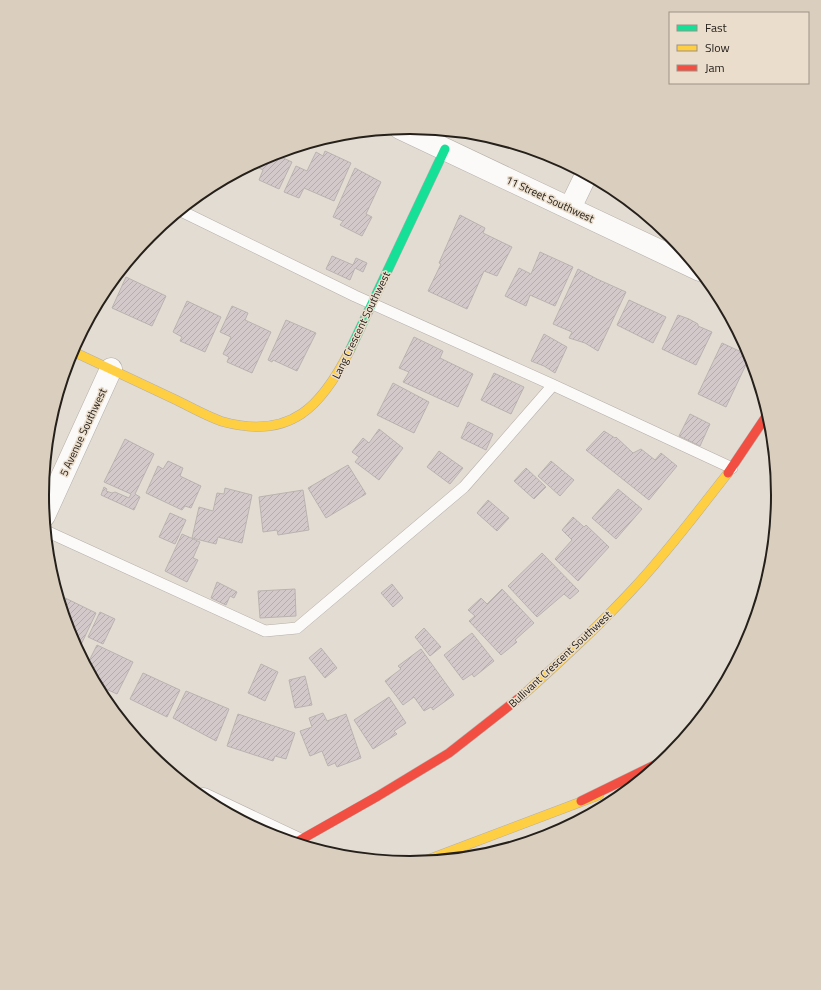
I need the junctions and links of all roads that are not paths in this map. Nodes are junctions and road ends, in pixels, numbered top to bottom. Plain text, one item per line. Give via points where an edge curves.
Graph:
1 (413, 134) edge
2 (445, 149) junction
3 (584, 179) edge
4 (570, 208) junction
5 (184, 213) edge
6 (688, 264) edge
7 (373, 303) junction
8 (78, 354) edge
9 (111, 369) junction
10 (553, 385) junction
11 (764, 419) edge
12 (732, 468) junction
13 (49, 504) edge
14 (51, 533) edge
15 (646, 770) edge
16 (625, 786) edge
17 (581, 802) junction
18 (302, 839) edge
19 (439, 855) edge

1 - 2 street, 11 Street Southwest
2 - 4 street, 11 Street Southwest
2 - 7 main road, Lang Crescent Southwest
3 - 4 street
4 - 6 street, 11 Street Southwest
5 - 7 lane
7 - 9 main road, Lang Crescent Southwest via 343,366 330,387 314,405 298,417 273,428 223,422
7 - 10 lane
8 - 9 main road, Lang Crescent Southwest
9 - 13 street, 5 Avenue Southwest
10 - 12 lane
10 - 14 lane via 464,487 297,628 265,631
11 - 12 main road, Bullivant Crescent Southwest
12 - 18 main road, Bullivant Crescent Southwest via 680,535 633,589 519,699 449,753
15 - 17 main road
16 - 17 main road
17 - 19 main road

